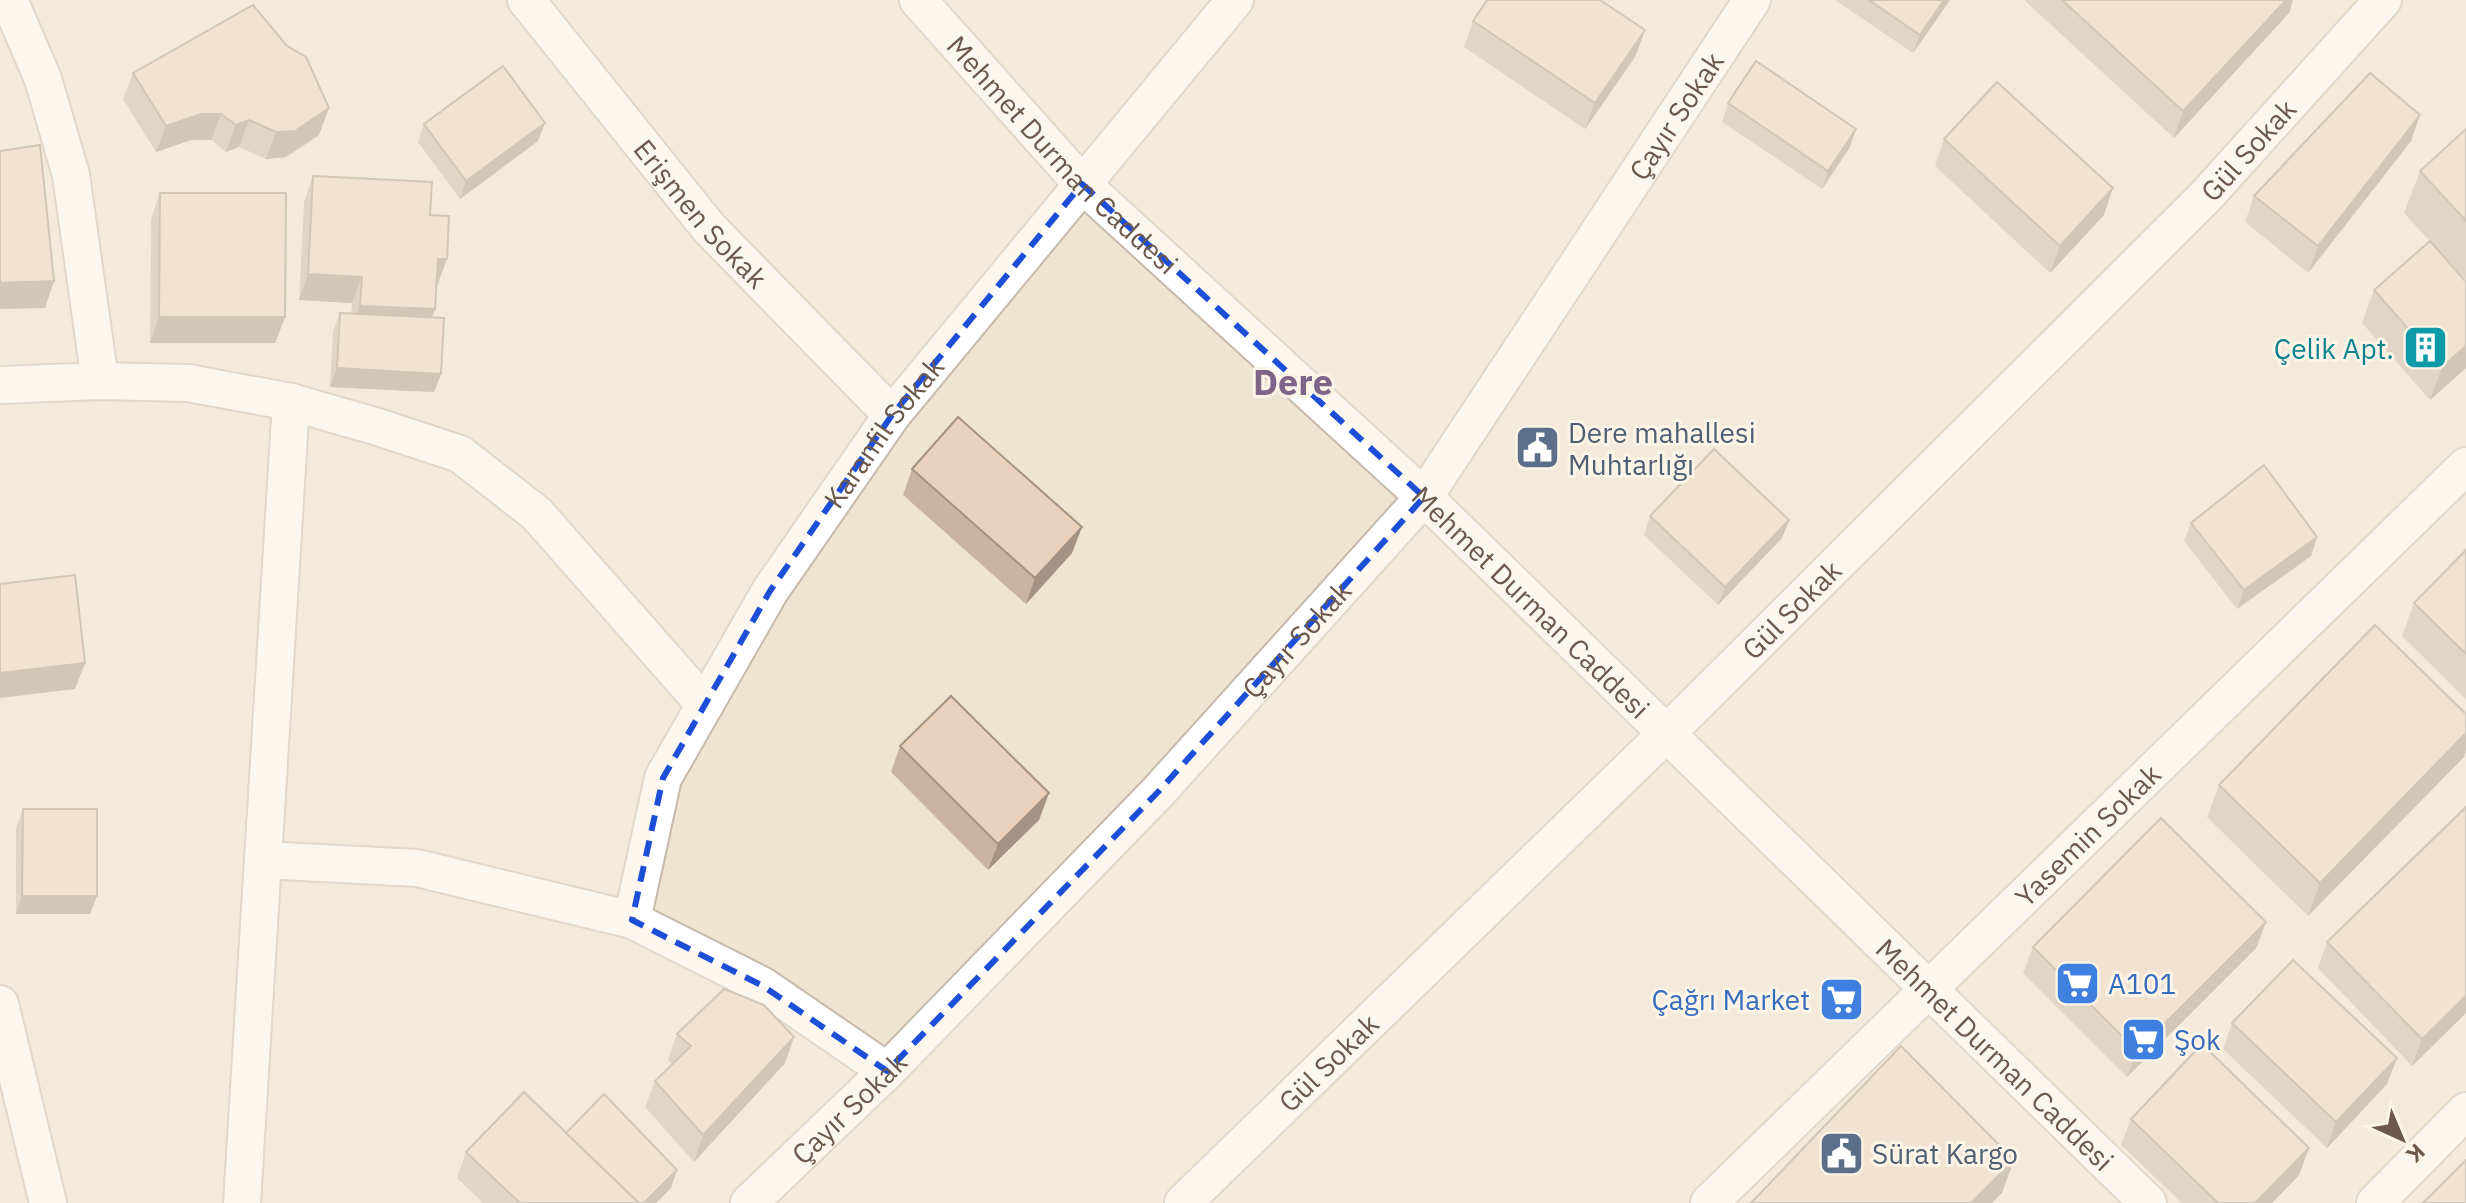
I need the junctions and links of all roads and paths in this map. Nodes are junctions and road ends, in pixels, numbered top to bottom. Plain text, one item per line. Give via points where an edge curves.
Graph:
1 (9, 0) edge
2 (526, 0) edge
3 (918, 0) edge
4 (1235, 0) edge
5 (1752, 0) edge
6 (2383, 0) edge
7 (1082, 184) junction
8 (100, 381) junction
9 (0, 385) edge
10 (291, 402) junction
11 (892, 415) junction
12 (2466, 466) edge
13 (1424, 497) junction
14 (705, 705) junction
15 (1667, 733) junction
16 (263, 860) junction
17 (632, 920) junction
18 (1928, 989) junction
19 (0, 1004) edge
20 (887, 1071) junction
21 (2466, 1111) edge
22 (48, 1203) edge
23 (242, 1203) edge
24 (749, 1203) edge
25 (1183, 1203) edge
26 (1709, 1203) edge
27 (2148, 1203) edge
28 (2375, 1203) edge

1 - 8 street via 43,79 71,175
2 - 11 street, Erişmen Sokak via 709,228
3 - 7 street, Mehmet Durman Caddesi
4 - 7 street, Karanfil Sokak
5 - 13 street, Çayır Sokak
6 - 15 street, Gül Sokak via 2206,196
7 - 11 street, Karanfil Sokak
7 - 13 street, Mehmet Durman Caddesi
8 - 9 street
8 - 10 street via 188,383
10 - 14 street via 460,454 537,514
10 - 16 street
11 - 14 street, Karanfil Sokak via 770,591
12 - 18 street, Yasemin Sokak
13 - 15 street, Mehmet Durman Caddesi
13 - 20 street, Çayır Sokak via 1158,792
14 - 17 street, Karanfil Sokak via 663,778
15 - 18 street, Mehmet Durman Caddesi
15 - 25 street, Gül Sokak
16 - 17 street via 417,868
16 - 23 street
17 - 20 street via 763,986
18 - 26 street, Yasemin Sokak
18 - 27 street, Mehmet Durman Caddesi
19 - 22 street
20 - 24 street, Çayır Sokak
21 - 28 street

